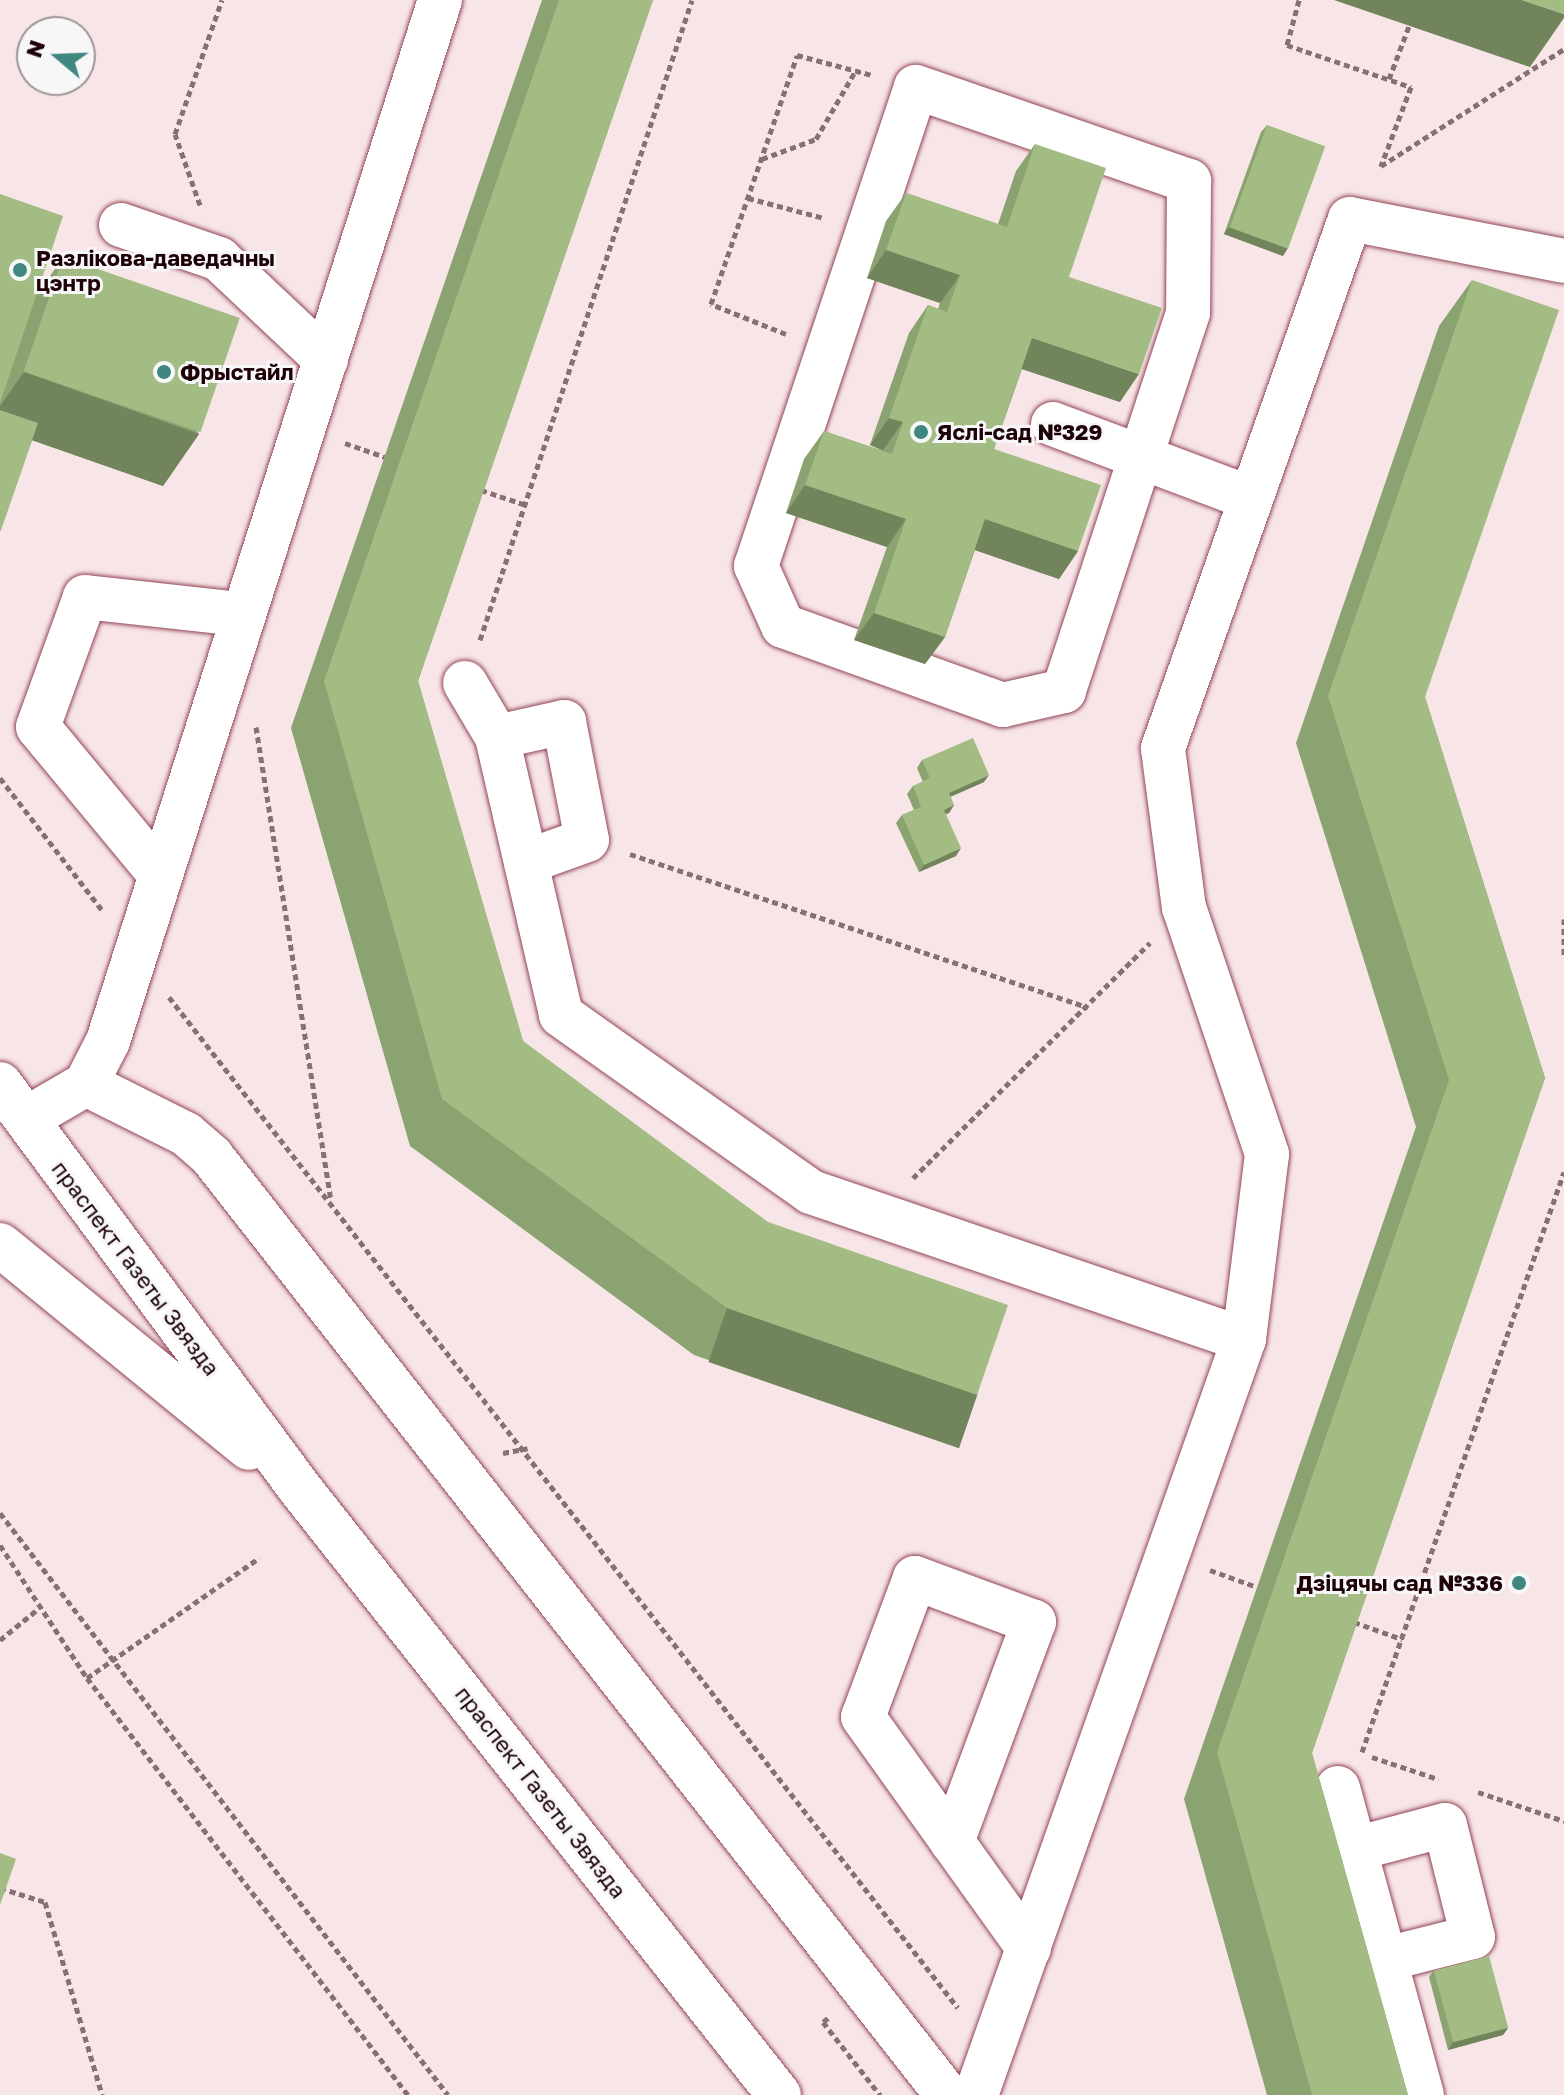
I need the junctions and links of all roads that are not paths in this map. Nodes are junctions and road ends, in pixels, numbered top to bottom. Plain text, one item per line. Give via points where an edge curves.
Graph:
1 (440, 0) edge
2 (121, 225) dead end
3 (1564, 261) edge
4 (326, 360) junction
5 (1053, 424) dead end
6 (1142, 456) junction
7 (1250, 498) junction
8 (239, 614) junction
9 (465, 683) road end
10 (497, 737) junction
11 (526, 862) junction
12 (158, 872) junction
13 (0, 1084) edge
14 (86, 1084) junction
15 (26, 1119) junction
16 (0, 1245) edge
17 (1244, 1339) junction
18 (301, 1490) junction
19 (1341, 1797) road end
20 (952, 1842) junction
21 (1355, 1849) junction
22 (1029, 1949) junction
23 (1386, 1959) junction
24 (779, 2095) edge
25 (947, 2095) edge
26 (976, 2095) edge
27 (1422, 2095) edge

1 - 4 main road
2 - 4 main road via 219,259
3 - 7 main road via 1350,219
4 - 8 main road
5 - 6 main road
6 - 6 main road via 1188,313 1189,181 916,87 756,566 783,626 1003,705 1064,691
6 - 7 main road
7 - 17 main road via 1163,748 1184,908 1267,1154
8 - 12 main road
8 - 12 main road via 85,597 38,727
9 - 10 main road
10 - 11 main road
10 - 11 main road via 564,722 587,840
11 - 17 main road via 561,1015 811,1192
12 - 14 main road via 108,1041
13 - 15 main road, праспект Газеты Звязда
14 - 15 main road
14 - 25 main road via 186,1134 212,1157
15 - 18 main road, праспект Газеты Звязда
16 - 18 main road, праспект Газеты Звязда
17 - 22 main road
18 - 24 main road, праспект Газеты Звязда
19 - 21 main road
20 - 20 main road via 863,1717 915,1578 1034,1622
20 - 22 main road
21 - 23 main road
21 - 23 main road via 1445,1825 1473,1937
22 - 26 main road
23 - 27 main road

